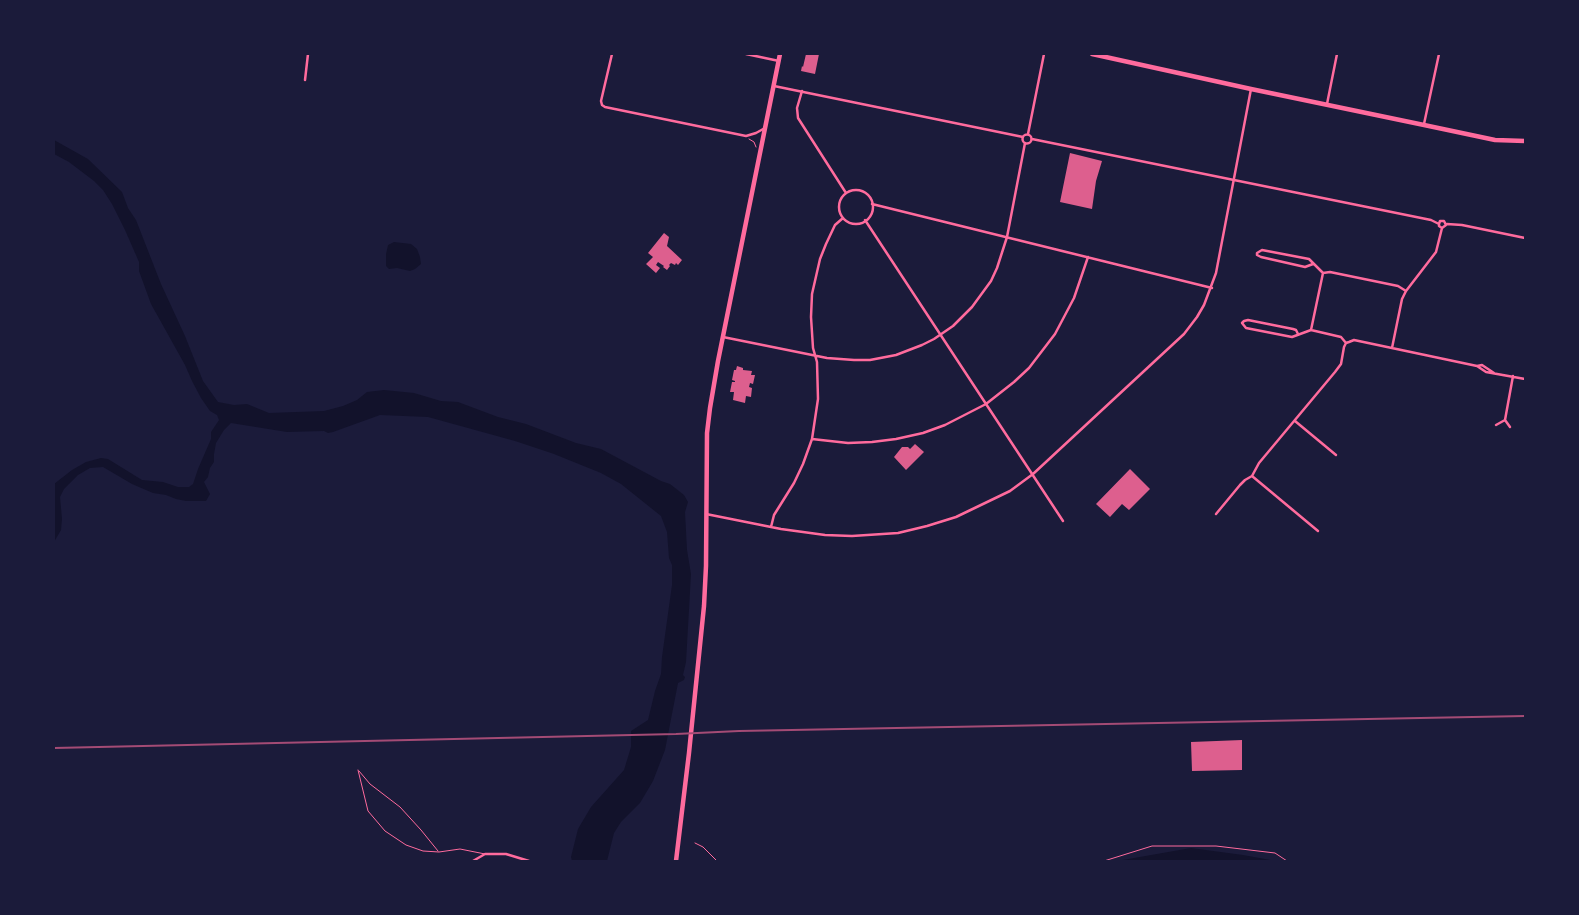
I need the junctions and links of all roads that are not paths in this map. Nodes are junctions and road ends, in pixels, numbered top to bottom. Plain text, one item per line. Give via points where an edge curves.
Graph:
1 (308, 54) edge
2 (612, 54) edge
3 (746, 54) edge
4 (780, 54) edge
5 (1044, 54) edge
6 (1092, 54) edge
7 (1337, 54) edge
8 (1439, 54) edge
9 (779, 61) junction
10 (305, 80) dead end
11 (774, 86) junction
12 (1251, 89) junction
13 (802, 92) junction
14 (1327, 105) junction
15 (1424, 125) junction
16 (765, 128) junction
17 (1028, 134) junction
18 (1023, 137) junction
19 (1032, 139) junction
20 (1525, 141) edge
21 (1025, 143) junction
22 (1234, 180) junction
23 (846, 192) junction
24 (872, 204) junction
25 (843, 218) junction
26 (865, 220) junction
27 (1439, 224) junction
28 (1446, 224) junction
29 (1442, 228) junction
30 (1007, 237) junction
31 (1525, 238) edge
32 (1088, 257) junction
33 (1313, 264) junction
34 (1323, 273) junction
35 (1212, 288) junction
36 (1406, 291) junction
37 (1311, 330) junction
38 (941, 334) junction
39 (1298, 334) junction
40 (723, 337) junction
41 (1346, 343) junction
42 (1392, 348) junction
43 (814, 355) junction
44 (1513, 376) junction
45 (1525, 379) edge
46 (986, 404) junction
47 (1505, 420) junction
48 (1295, 421) junction
49 (1496, 425) dead end
50 (1510, 427) dead end
51 (812, 439) junction
52 (1336, 455) dead end
53 (1032, 474) junction
54 (1252, 476) junction
55 (706, 514) junction
56 (1216, 514) dead end
57 (1063, 521) dead end
58 (771, 526) junction
59 (1318, 531) dead end
60 (439, 852) junction
61 (485, 854) junction
62 (473, 861) edge
63 (529, 861) edge
64 (676, 861) edge

1 - 10 street
2 - 16 street via 601,101 605,107 746,136
3 - 9 street
4 - 9 highway
5 - 17 street
6 - 12 highway
7 - 14 street
8 - 15 street
9 - 11 highway
11 - 13 street
11 - 16 highway
12 - 14 highway
12 - 22 street
13 - 18 street
13 - 23 street via 798,118
14 - 15 highway
15 - 20 highway via 1495,140
16 - 40 highway
17 - 18 street
17 - 19 street
18 - 21 street
19 - 21 street
19 - 22 street
21 - 30 street
22 - 27 street
22 - 35 street
23 - 24 street via 862,191
23 - 25 street via 839,202
24 - 26 street via 871,213
24 - 30 street
25 - 26 street via 856,223
25 - 43 street via 831,233 815,276 811,317
26 - 38 street
27 - 28 street via 1443,221
27 - 29 street
28 - 29 street
28 - 31 street
29 - 36 street via 1436,252
30 - 32 street
30 - 38 street via 997,268 982,295 964,316
32 - 35 street
32 - 46 street via 1074,298 1055,334 1028,368
33 - 33 street via 1305,266 1261,257 1257,253 1262,250 1308,259
33 - 34 street
34 - 36 street via 1398,286
34 - 37 street
35 - 53 street via 1184,334
36 - 42 street
37 - 39 street
37 - 41 street via 1341,338
38 - 43 street via 922,346 883,358 854,360
38 - 46 street
39 - 39 street via 1292,337 1246,328 1242,323 1248,320 1296,330
40 - 43 street
40 - 55 highway via 708,426
41 - 42 street via 1354,340
41 - 48 street via 1341,364
42 - 44 street via 1482,365 1494,373
43 - 51 street via 818,399
44 - 45 street
44 - 47 street
46 - 51 street via 945,425 896,439 848,443
46 - 53 street
47 - 49 street
47 - 50 street
48 - 52 street
48 - 54 street
51 - 58 street
53 - 57 street
53 - 58 street via 984,505 956,517 898,533 826,535
54 - 56 street via 1240,485
54 - 59 street
55 - 58 street
55 - 64 highway via 704,606
60 - 60 lane via 406,845 386,831 368,811 358,770 370,784 400,807
60 - 61 lane via 460,849
61 - 62 street
61 - 63 street via 506,854

